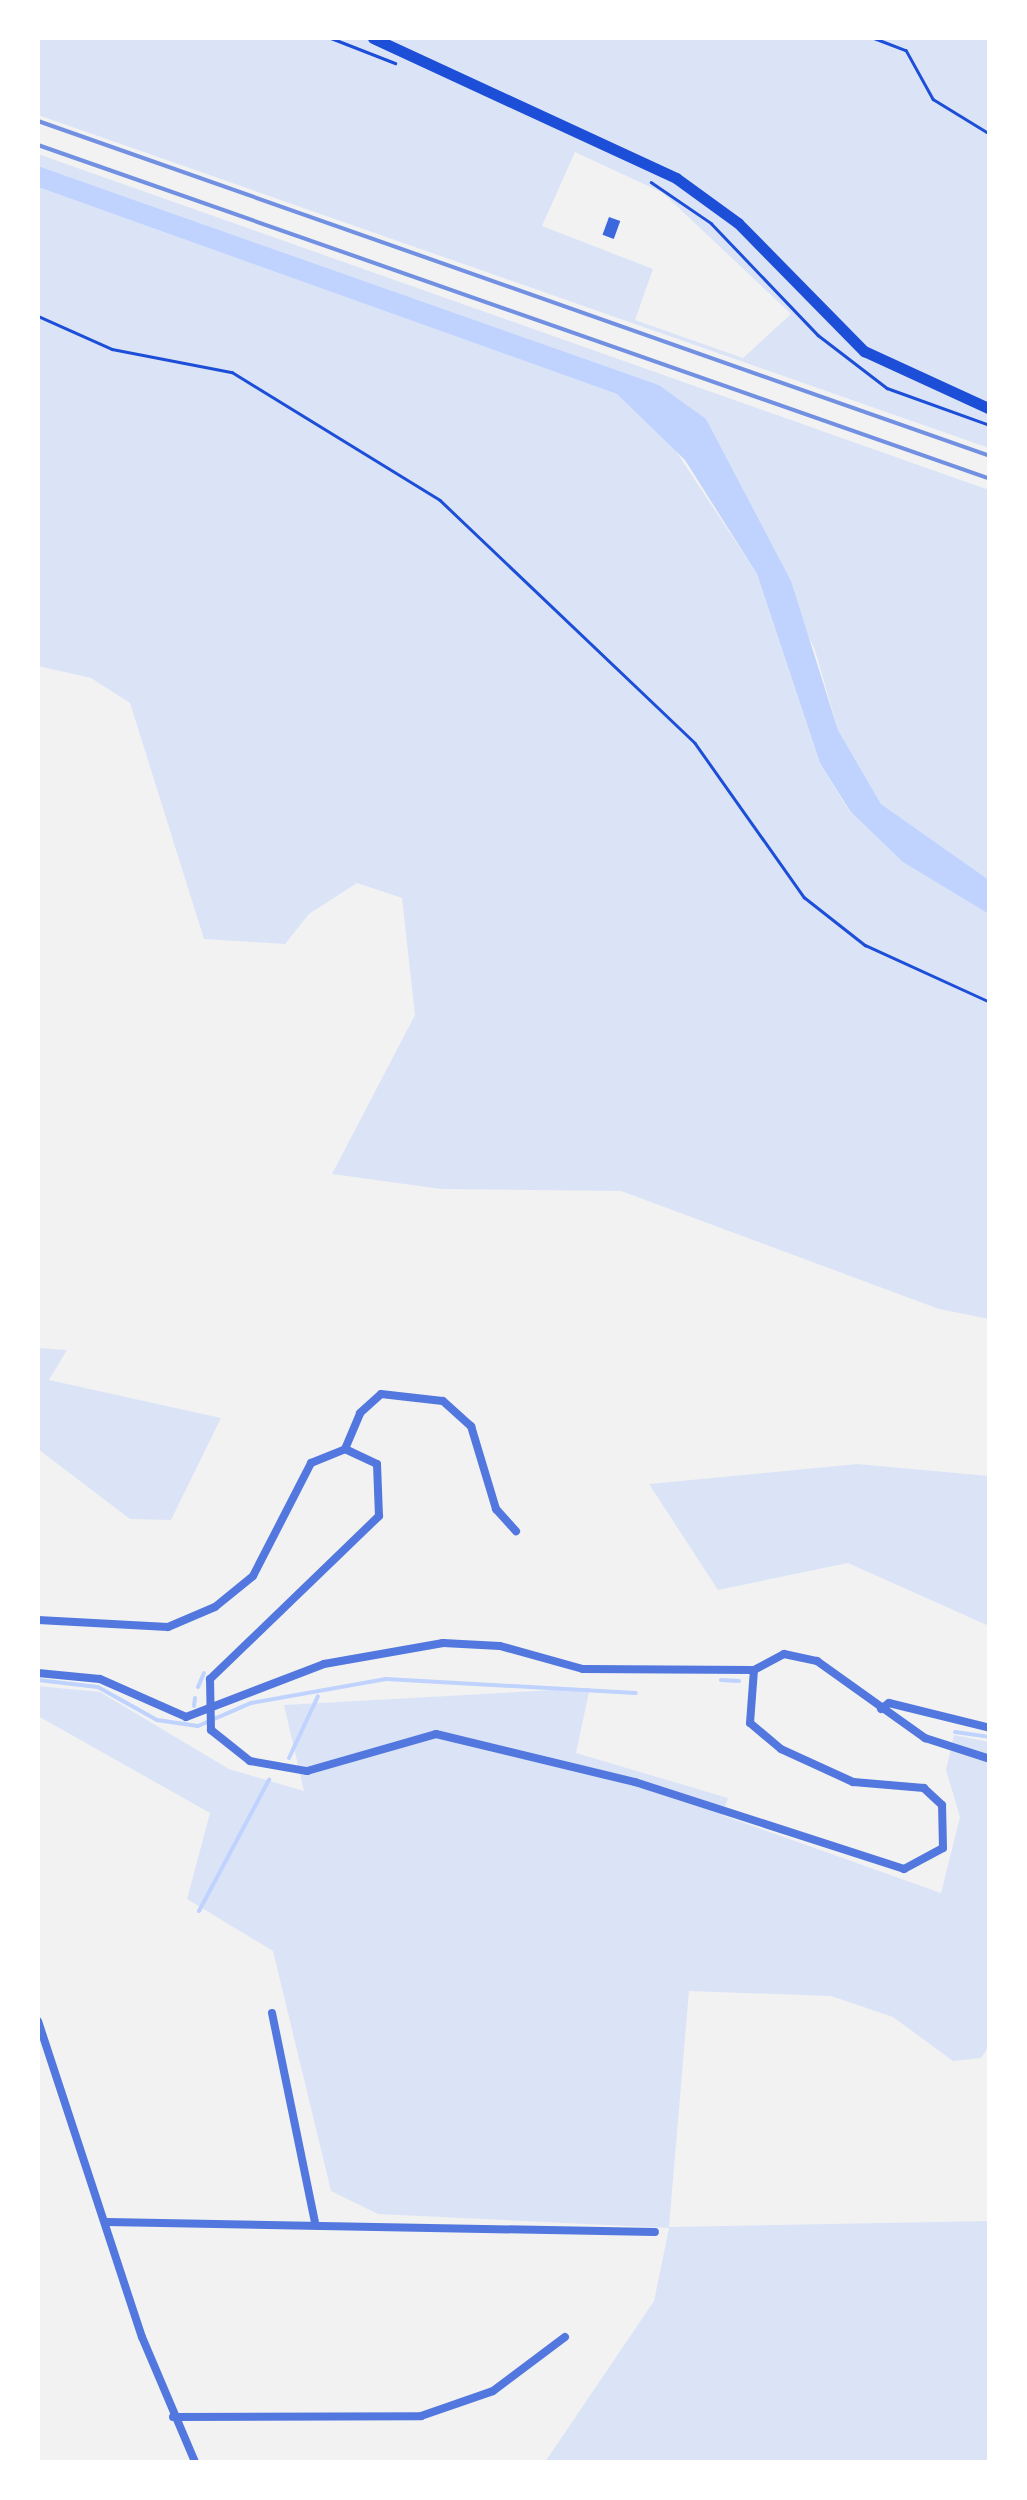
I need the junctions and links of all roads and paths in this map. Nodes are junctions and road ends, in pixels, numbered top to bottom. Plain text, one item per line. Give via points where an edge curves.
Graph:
1 (331, 38) edge
2 (373, 38) edge
3 (874, 38) edge
4 (398, 64) dead end
5 (990, 134) edge
6 (640, 176) dead end
7 (38, 316) edge
8 (990, 408) edge
9 (990, 425) edge
10 (990, 1002) edge
11 (345, 1450) junction
12 (516, 1531) dead end
13 (38, 1620) edge
14 (754, 1670) junction
15 (38, 1672) edge
16 (880, 1709) junction
17 (207, 1716) junction
18 (990, 1728) edge
19 (990, 1759) edge
20 (272, 2014) dead end
21 (38, 2021) edge
22 (106, 2222) junction
23 (314, 2222) junction
24 (654, 2232) dead end
25 (565, 2337) dead end
26 (173, 2416) junction
27 (195, 2462) edge

1 - 4 path
2 - 8 main road via 667,172 738,224 864,351
3 - 5 path via 906,50 933,99
6 - 9 path via 710,223 818,335 888,388
7 - 10 path via 112,349 232,372 440,500 695,743 804,897 865,945
11 - 12 street via 360,1413 381,1394 443,1401 471,1426 496,1509
11 - 13 street via 311,1463 252,1576 215,1607 168,1627
11 - 17 street via 377,1464 378,1516 216,1670
14 - 16 street via 767,1658 802,1656
14 - 17 street via 583,1669 500,1646 443,1643 324,1664
14 - 17 street via 745,1706 764,1737 853,1782 924,1788 949,1826 943,1848 904,1869 877,1864 636,1782 436,1734 295,1772 250,1761 211,1730
15 - 17 street via 100,1679 158,1710
16 - 18 street via 890,1703
16 - 19 street via 925,1738
20 - 23 street
21 - 22 street
22 - 23 street
22 - 26 street
23 - 24 street
25 - 26 street via 493,2391 421,2416
26 - 27 street

